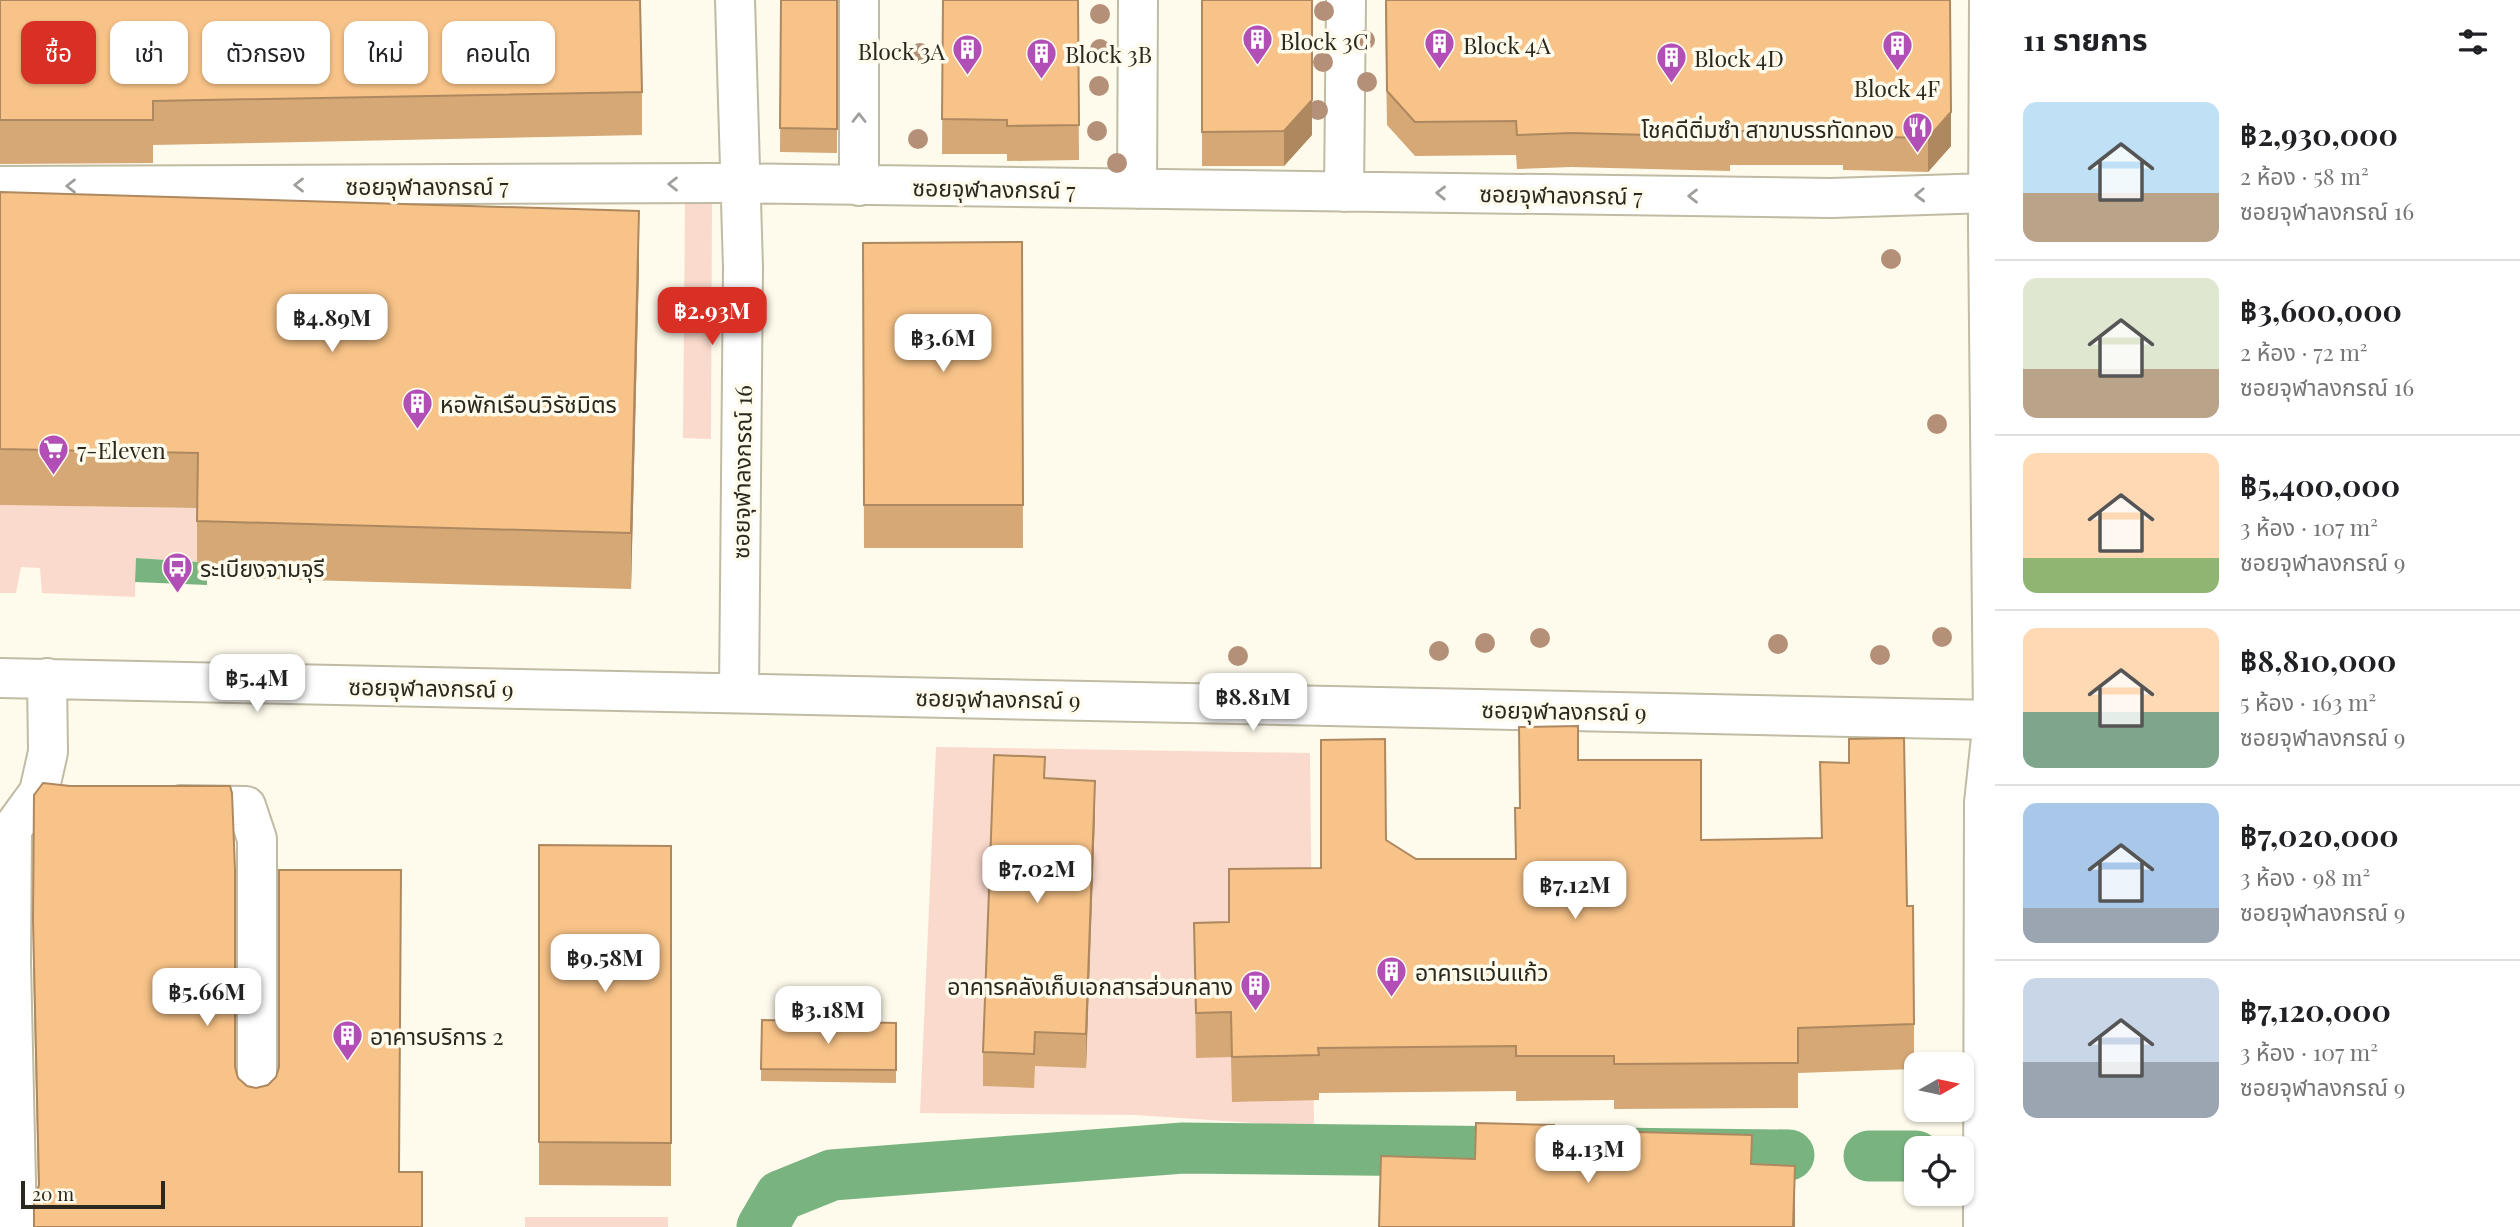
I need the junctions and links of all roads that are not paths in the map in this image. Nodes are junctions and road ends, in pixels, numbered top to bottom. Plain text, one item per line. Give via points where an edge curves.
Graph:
1 (734, 0) edge
2 (859, 0) edge
3 (1138, 0) edge
4 (1346, 0) edge
5 (1989, 0) edge
6 (11, 182) edge
7 (741, 184) junction
8 (859, 186) junction
9 (1137, 189) junction
10 (1344, 191) junction
11 (1989, 194) junction
12 (0, 677) edge
13 (47, 678) junction
14 (739, 692) junction
15 (1994, 720) edge
16 (150, 805) edge
17 (257, 1108) edge
18 (17, 1227) edge
19 (1983, 1227) edge

1 - 7 street, ซอยจุฬาลงกรณ์ 16
8 -> 2 street
3 - 9 street
4 - 10 street
5 - 11 street
7 -> 6 street, ซอยจุฬาลงกรณ์ 7
7 - 8 street, ซอยจุฬาลงกรณ์ 7
7 - 14 street, ซอยจุฬาลงกรณ์ 16
8 - 9 street, ซอยจุฬาลงกรณ์ 7
9 - 10 street, ซอยจุฬาลงกรณ์ 7
11 -> 10 street, ซอยจุฬาลงกรณ์ 7 via 1831,198
11 - 15 street
12 - 13 street, ซอยจุฬาลงกรณ์ 9
13 - 14 street, ซอยจุฬาลงกรณ์ 9
13 - 18 street via 48,752 55,799 12,829
14 - 15 street, ซอยจุฬาลงกรณ์ 9
15 - 19 street via 1984,803
16 - 17 street via 246,806 257,839

